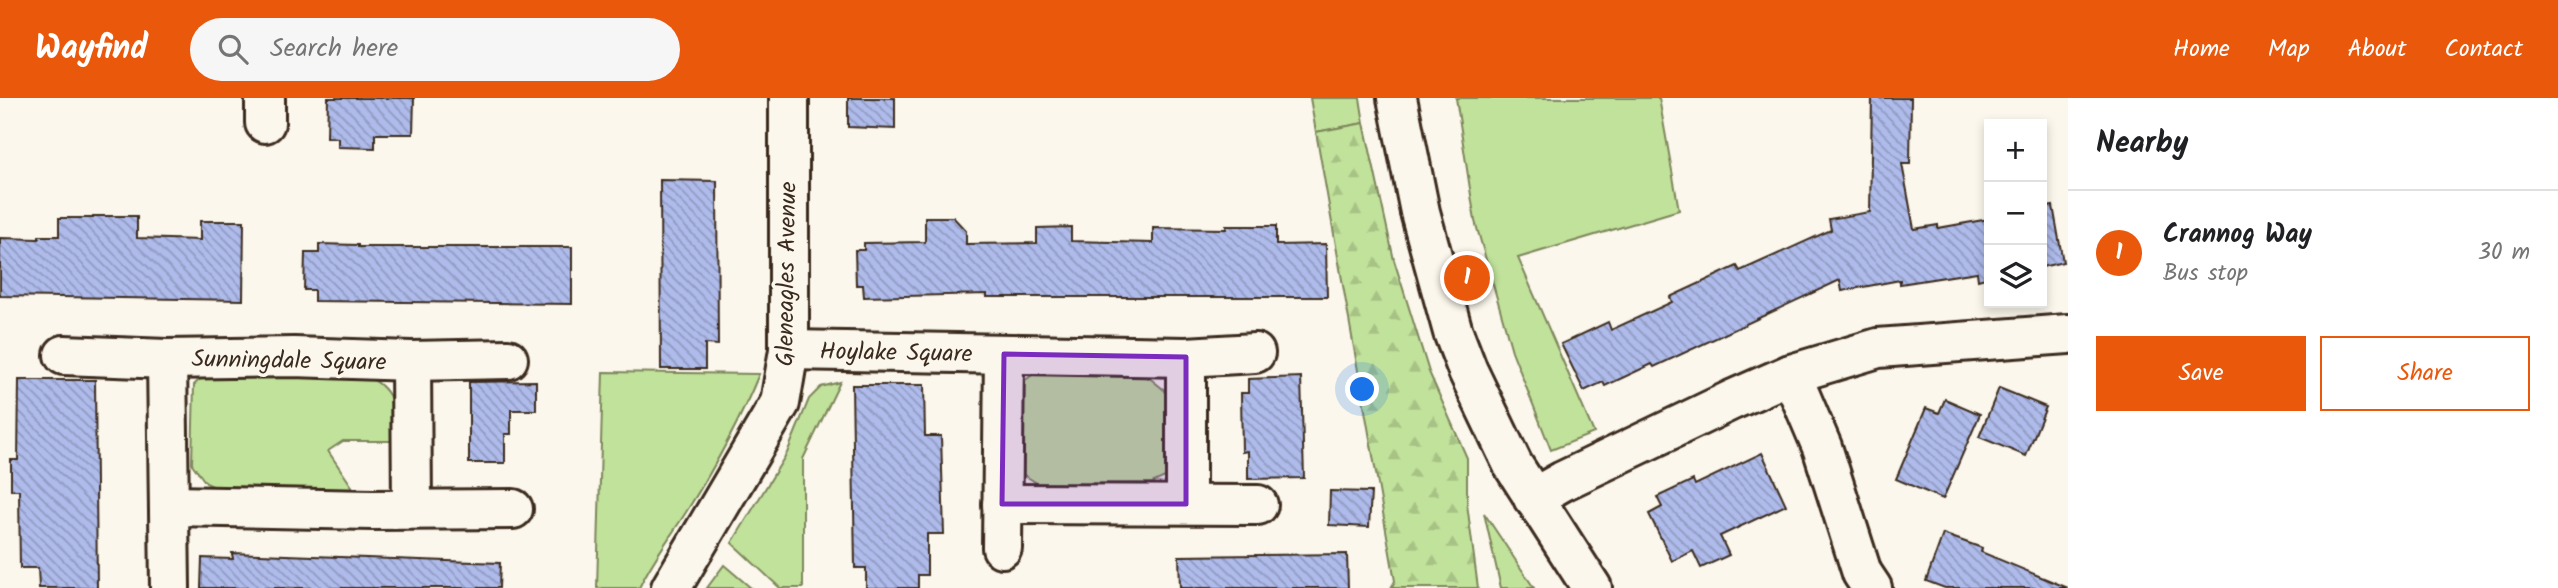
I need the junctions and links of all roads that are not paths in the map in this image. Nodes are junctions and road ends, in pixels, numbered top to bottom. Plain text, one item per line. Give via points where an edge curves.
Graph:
1 (789, 98) edge
2 (1397, 98) edge
3 (2068, 334) edge
4 (789, 350) junction
5 (1255, 353) dead end
6 (1004, 354) junction
7 (64, 355) dead end
8 (1186, 357) junction
9 (167, 359) junction
10 (508, 359) dead end
11 (411, 361) junction
12 (1791, 374) junction
13 (1533, 498) junction
14 (1002, 504) junction
15 (1186, 504) junction
16 (1258, 505) dead end
17 (171, 506) junction
18 (412, 509) junction
19 (513, 509) dead end
20 (1002, 548) dead end
21 (170, 588) edge
22 (671, 588) edge
23 (1592, 588) edge
24 (1872, 588) edge

1 - 4 street, Gleneagles Avenue
2 - 13 street via 1420,212 1453,332 1513,466
3 - 12 street via 1878,348
4 - 6 street, Hoylake Square
4 - 22 street, Gleneagles Avenue via 780,403
5 - 8 street, Hoylake Square
6 - 8 street, Hoylake Square
6 - 14 street, Hoylake Square
7 - 9 street, Sunningdale Square
8 - 15 street
9 - 11 street, Sunningdale Square
9 - 17 street, Sunningdale Square
10 - 11 street, Sunningdale Square
11 - 18 street, Sunningdale Square
12 - 13 street
12 - 24 street
13 - 23 street
14 - 15 street
14 - 20 street, Hoylake Square
15 - 16 street
17 - 18 street
17 - 21 street, Sunningdale Square
18 - 19 street

